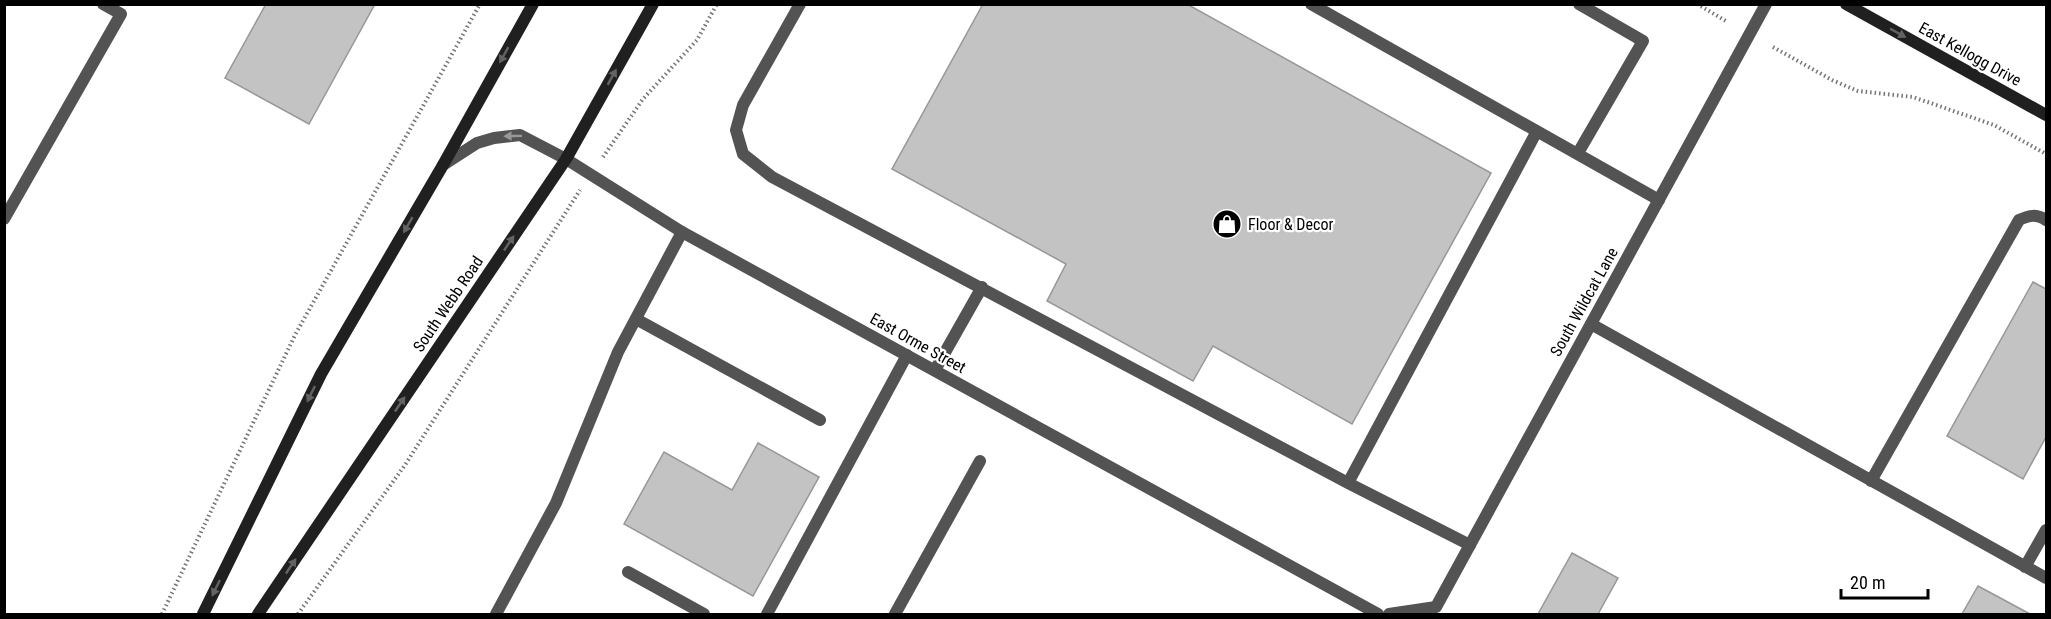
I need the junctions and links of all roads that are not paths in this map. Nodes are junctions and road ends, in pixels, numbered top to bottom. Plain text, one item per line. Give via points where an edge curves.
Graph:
1 (103, 4) edge
2 (533, 4) edge
3 (652, 4) edge
4 (800, 4) edge
5 (1311, 4) edge
6 (1579, 4) edge
7 (1766, 4) edge
8 (1846, 4) edge
9 (124, 9) edge
10 (2046, 115) edge
11 (1537, 131) junction
12 (1578, 153) junction
13 (566, 159) junction
14 (443, 165) junction
15 (1659, 200) junction
16 (4, 219) edge
17 (2046, 220) edge
18 (682, 232) junction
19 (982, 287) junction
20 (636, 319) junction
21 (1591, 324) junction
22 (907, 355) junction
23 (935, 370) junction
24 (820, 420) dead end
25 (981, 461) dead end
26 (1871, 481) junction
27 (1348, 483) junction
28 (2046, 530) edge
29 (1470, 545) junction
30 (2025, 567) junction
31 (628, 572) dead end
32 (2046, 578) edge
33 (1394, 614) edge
34 (203, 615) edge
35 (258, 615) edge
36 (496, 615) edge
37 (704, 615) edge
38 (767, 615) edge
39 (895, 615) edge
40 (1378, 615) edge

1 - 9 street
2 -> 14 main road
13 -> 3 main road, South Webb Road
4 - 19 street via 743,105 736,130 743,154 772,177
5 - 11 street
6 - 12 street via 1643,41
7 - 15 street, South Wildcat Lane
8 -> 10 main road, East Kellogg Drive
9 - 16 street
11 - 12 street
11 - 27 street
12 - 15 street
13 -> 14 street, East Orme Street via 520,135 477,143
13 - 18 street, East Orme Street
35 -> 13 main road, South Webb Road
14 -> 34 main road via 321,374
15 - 21 street, South Wildcat Lane
17 - 26 street via 2038,215 2019,220
18 - 20 street
18 - 22 street, East Orme Street
19 - 23 street
19 - 27 street
20 - 24 street
20 - 36 street via 618,352 556,502
21 - 26 street
21 - 29 street, South Wildcat Lane
22 - 23 street, East Orme Street
22 - 38 street
23 - 40 street, East Orme Street
25 - 39 street
26 - 30 street
27 - 29 street
28 - 30 street
29 - 33 street, South Wildcat Lane via 1436,607
30 - 32 street
31 - 37 street

